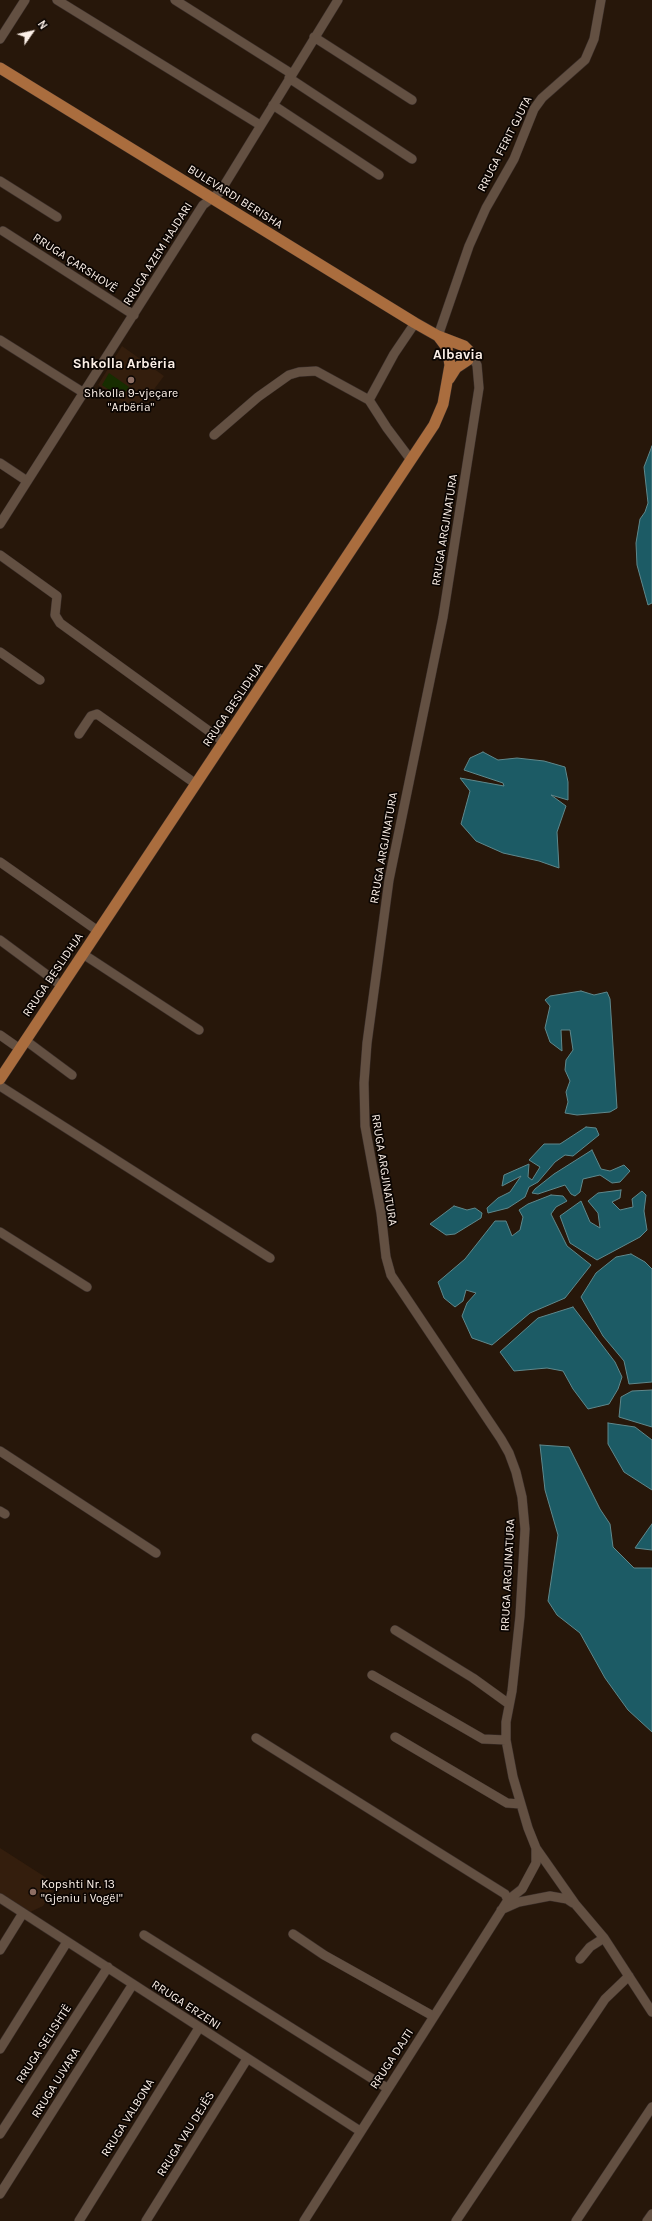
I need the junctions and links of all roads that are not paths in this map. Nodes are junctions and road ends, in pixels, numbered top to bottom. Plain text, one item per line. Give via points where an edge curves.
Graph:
1 (25, 0) edge
2 (57, 0) edge
3 (175, 0) edge
4 (338, 0) edge
5 (601, 0) edge
6 (314, 37) junction
7 (0, 39) edge
8 (0, 68) edge
9 (291, 76) junction
10 (412, 100) dead end
11 (273, 105) junction
12 (260, 125) junction
13 (412, 159) dead end
14 (379, 175) dead end
15 (0, 181) edge
16 (212, 198) junction
17 (57, 217) dead end
18 (3, 231) dead end
19 (134, 315) junction
20 (415, 323) junction
21 (438, 336) junction
22 (0, 340) edge
23 (458, 344) junction
24 (469, 351) junction
25 (450, 357) junction
26 (463, 364) junction
27 (448, 380) junction
28 (479, 388) junction
29 (84, 393) junction
30 (369, 400) junction
31 (214, 435) dead end
32 (411, 460) junction
33 (0, 463) edge
34 (27, 481) junction
35 (0, 524) edge
36 (0, 555) edge
37 (0, 652) edge
38 (40, 680) dead end
39 (79, 734) dead end
40 (224, 742) junction
41 (196, 784) junction
42 (0, 862) edge
43 (98, 931) junction
44 (0, 940) edge
45 (83, 954) junction
46 (62, 986) junction
47 (199, 1030) dead end
48 (0, 1036) edge
49 (23, 1045) junction
50 (72, 1075) dead end
51 (0, 1079) edge
52 (0, 1086) edge
53 (0, 1232) edge
54 (270, 1258) dead end
55 (87, 1287) dead end
56 (0, 1451) edge
57 (156, 1553) dead end
58 (395, 1630) dead end
59 (372, 1675) dead end
60 (509, 1704) junction
61 (394, 1737) dead end
62 (256, 1738) dead end
63 (506, 1740) junction
64 (520, 1804) junction
65 (536, 1848) junction
66 (533, 1871) junction
67 (555, 1875) junction
68 (528, 1880) junction
69 (545, 1897) junction
70 (0, 1898) edge
71 (508, 1900) junction
72 (576, 1905) junction
73 (502, 1910) junction
74 (23, 1913) junction
75 (293, 1934) dead end
76 (144, 1935) dead end
77 (604, 1938) junction
78 (67, 1942) junction
79 (0, 1950) edge
80 (580, 1959) dead end
81 (108, 1967) junction
82 (629, 1976) junction
83 (133, 1984) junction
84 (652, 2012) edge
85 (433, 2016) junction
86 (199, 2028) junction
87 (0, 2049) edge
88 (248, 2059) junction
89 (387, 2088) junction
90 (652, 2106) edge
91 (360, 2131) junction
92 (0, 2134) edge
93 (0, 2194) edge
94 (652, 2214) edge
95 (78, 2221) edge
96 (146, 2221) edge
97 (304, 2221) edge
98 (456, 2221) edge
99 (576, 2221) edge
100 (648, 2221) edge

1 - 7 street
2 - 12 street
3 - 9 street
4 - 6 street, RRUGA AZEM HAJDARI
5 - 21 street, RRUGA FERIT GJUTA via 594,40 585,60 542,98 534,109 514,159 486,208 469,246
6 - 9 street, RRUGA AZEM HAJDARI
6 - 10 street
8 - 16 main road, BULEVARDI BERISHA
9 - 11 street, RRUGA AZEM HAJDARI
9 - 13 street
11 - 12 street, RRUGA AZEM HAJDARI
11 - 14 street
12 - 16 street, RRUGA AZEM HAJDARI via 220,192
15 - 17 street
16 - 19 street, RRUGA AZEM HAJDARI via 203,205
16 - 20 main road, BULEVARDI BERISHA
18 - 19 street, RRUGA ÇARSHOVË
19 - 29 street, RRUGA AZEM HAJDARI
20 - 21 main road, BULEVARDI BERISHA
20 - 30 street via 394,354
21 - 23 main road, BULEVARDI BERISHA
21 - 25 main road
22 - 29 street
23 - 24 main road
23 - 25 main road via 452,348
24 - 26 main road via 468,360
24 - 28 street, RRUGA ARGJINATURA via 477,365
25 - 26 main road via 456,364
25 - 27 main road, RRUGA BESLIDHJA
26 - 27 main road via 456,368
26 - 28 street via 472,370
27 - 32 main road, RRUGA BESLIDHJA via 439,416
28 - 60 street, RRUGA ARGJINATURA via 443,617 389,880 368,1043 363,1112 391,1275 501,1439 516,1472 522,1497 525,1529 520,1616
29 - 34 street, RRUGA AZEM HAJDARI
30 - 31 street via 316,371 299,372 289,375 264,392
30 - 32 street via 386,428
32 - 40 main road, RRUGA BESLIDHJA
33 - 34 street
34 - 35 street, RRUGA AZEM HAJDARI
36 - 40 street via 57,596 55,615 60,623
37 - 38 street
39 - 41 street via 91,716 97,714
40 - 41 main road, RRUGA BESLIDHJA
41 - 43 main road, RRUGA BESLIDHJA
42 - 43 street
43 - 45 main road, RRUGA BESLIDHJA
44 - 46 street
45 - 46 main road, RRUGA BESLIDHJA
45 - 47 street
46 - 49 main road, RRUGA BESLIDHJA
48 - 49 street
49 - 50 street
49 - 51 main road, RRUGA BESLIDHJA
52 - 54 street
53 - 55 street
56 - 57 street
58 - 60 street via 473,1678
59 - 63 street via 484,1739
60 - 63 street, RRUGA ARGJINATURA
61 - 64 street via 507,1803
62 - 71 street via 505,1894
63 - 64 street, RRUGA ARGJINATURA
64 - 65 street, RRUGA ARGJINATURA
65 - 66 street
65 - 67 street
66 - 67 street via 542,1868
66 - 68 street
67 - 69 street via 557,1884 554,1893
67 - 72 street
68 - 69 street via 532,1894
68 - 71 street, RRUGA DAJTI via 522,1889
69 - 72 street via 566,1899
69 - 73 street via 519,1902
70 - 74 street, RRUGA ERZENI
71 - 73 street, RRUGA DAJTI
72 - 77 street
73 - 85 street, RRUGA DAJTI
74 - 78 street, RRUGA ERZENI
74 - 79 street
75 - 85 street via 324,1955
76 - 89 street
77 - 80 street via 590,1947
77 - 82 street
78 - 81 street, RRUGA ERZENI
78 - 87 street
81 - 83 street, RRUGA ERZENI
81 - 92 street, RRUGA SELISHTË
82 - 84 street
82 - 98 street via 605,1999
83 - 86 street, RRUGA ERZENI
83 - 93 street, RRUGA UJVARA
85 - 89 street, RRUGA DAJTI
86 - 88 street, RRUGA ERZENI
86 - 95 street, RRUGA VALBONA
88 - 91 street, RRUGA ERZENI
88 - 96 street, RRUGA VAU DEJËS
89 - 91 street, RRUGA DAJTI
90 - 99 street
91 - 97 street, RRUGA DAJTI
94 - 100 street

